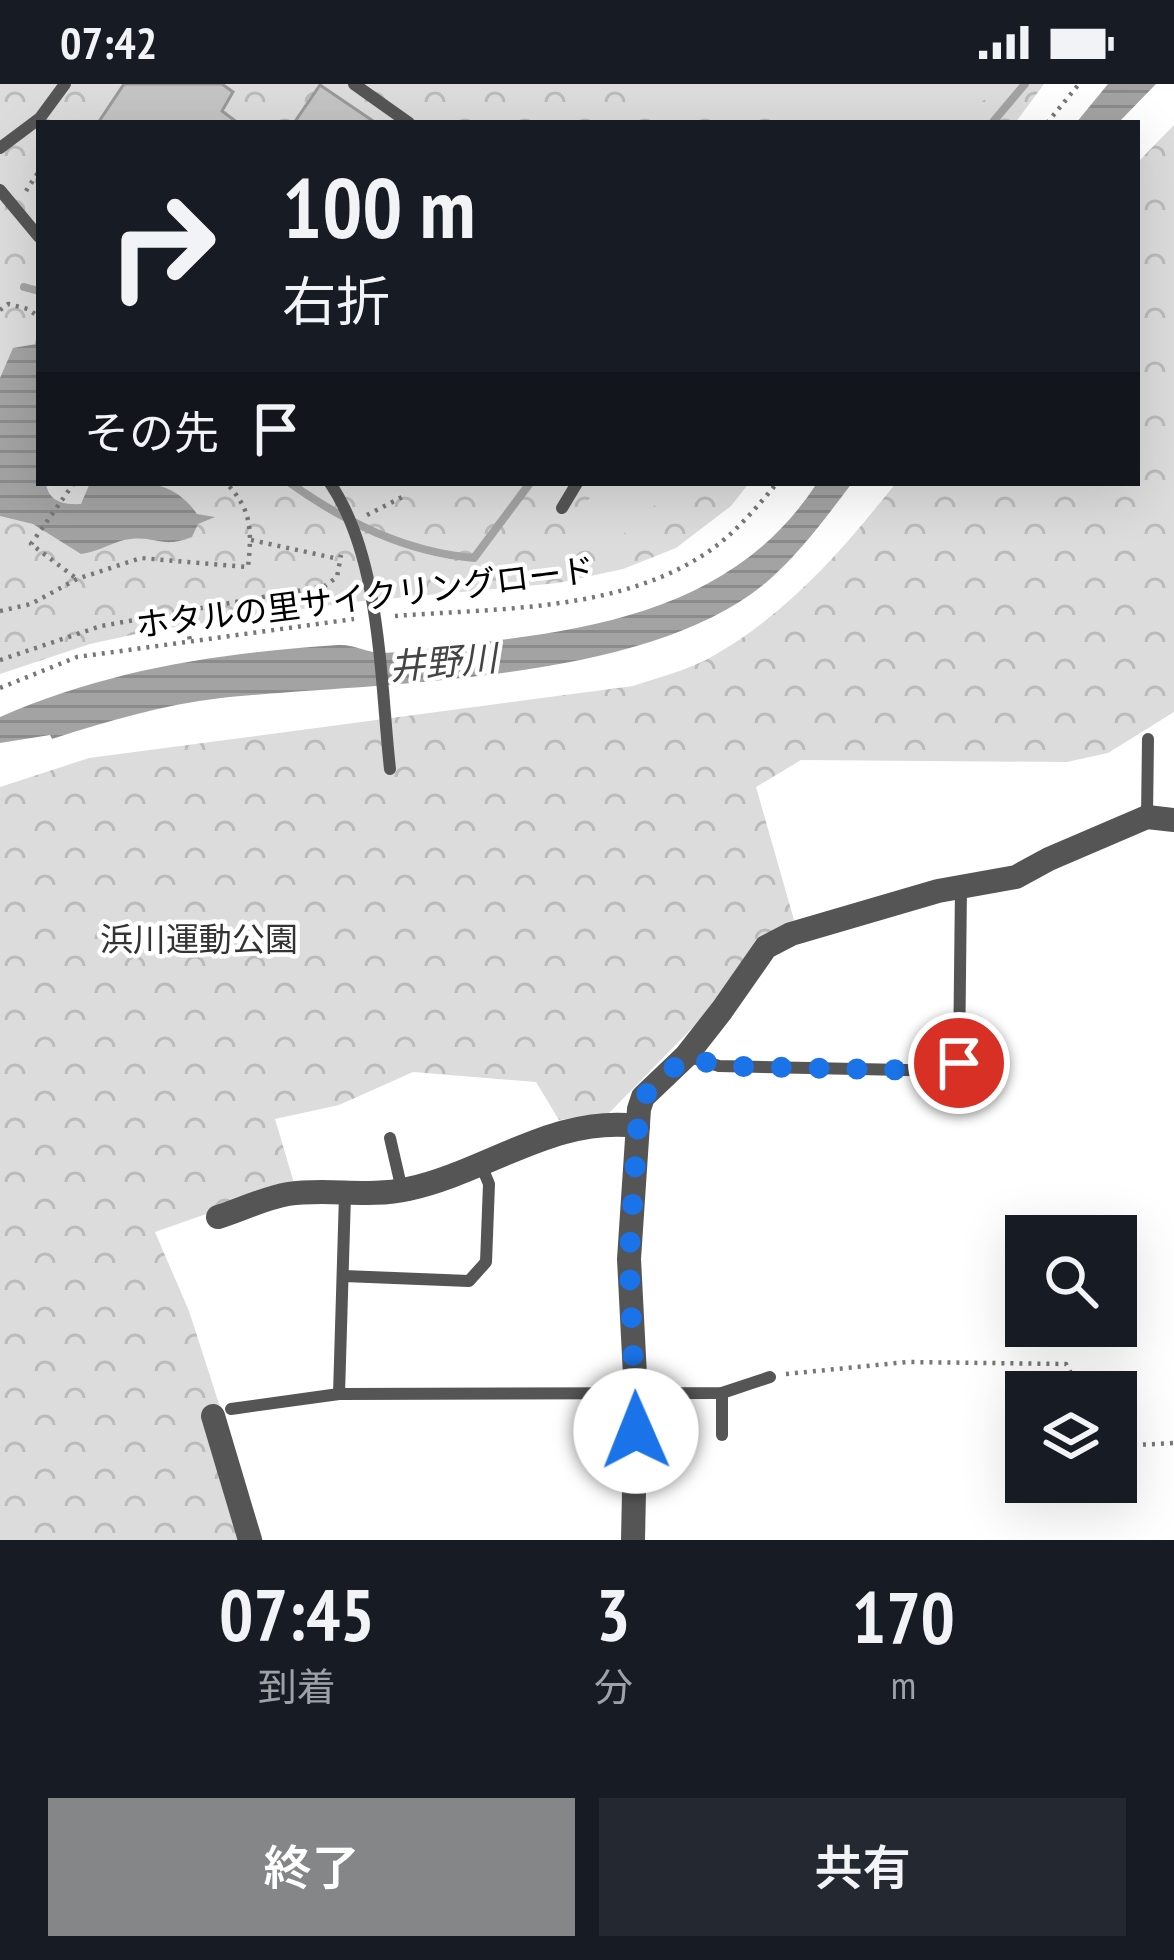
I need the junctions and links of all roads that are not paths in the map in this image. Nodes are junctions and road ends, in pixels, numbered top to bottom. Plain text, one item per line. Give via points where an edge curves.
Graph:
1 (65, 84) edge
2 (354, 84) edge
3 (37, 120) edge
4 (405, 120) edge
5 (36, 121) edge
6 (0, 148) edge
7 (0, 190) edge
8 (36, 233) edge
9 (332, 486) edge
10 (575, 486) edge
11 (562, 508) dead end
12 (1148, 739) dead end
13 (390, 769) dead end
14 (1148, 817) junction
15 (1174, 820) edge
16 (961, 885) junction
17 (686, 1056) junction
18 (638, 1126) junction
19 (390, 1138) dead end
20 (481, 1164) junction
21 (402, 1191) junction
22 (345, 1195) junction
23 (218, 1217) dead end
24 (344, 1276) junction
25 (770, 1377) road end
26 (722, 1393) junction
27 (339, 1394) junction
28 (636, 1395) junction
29 (222, 1412) joint
30 (722, 1436) dead end
31 (250, 1540) edge
32 (633, 1540) edge

1 - 3 lane
2 - 4 lane
5 - 6 lane
7 - 8 lane
9 - 13 lane via 366,561
10 - 11 lane
12 - 14 lane
14 - 15 street
14 - 16 street via 1016,878
16 - 17 street via 766,947
16 - 17 lane via 959,1063 952,1071 719,1066
17 - 18 street via 643,1097
18 - 20 street via 555,1134
18 - 28 street via 629,1259
19 - 21 lane
20 - 21 street
20 - 24 lane via 489,1184 486,1262 469,1281
21 - 22 street
22 - 23 street via 289,1194
22 - 24 lane
24 - 27 lane
25 - 26 lane
26 - 28 lane
26 - 30 lane
27 - 28 lane
27 - 29 lane
28 - 32 street
29 - 31 street

